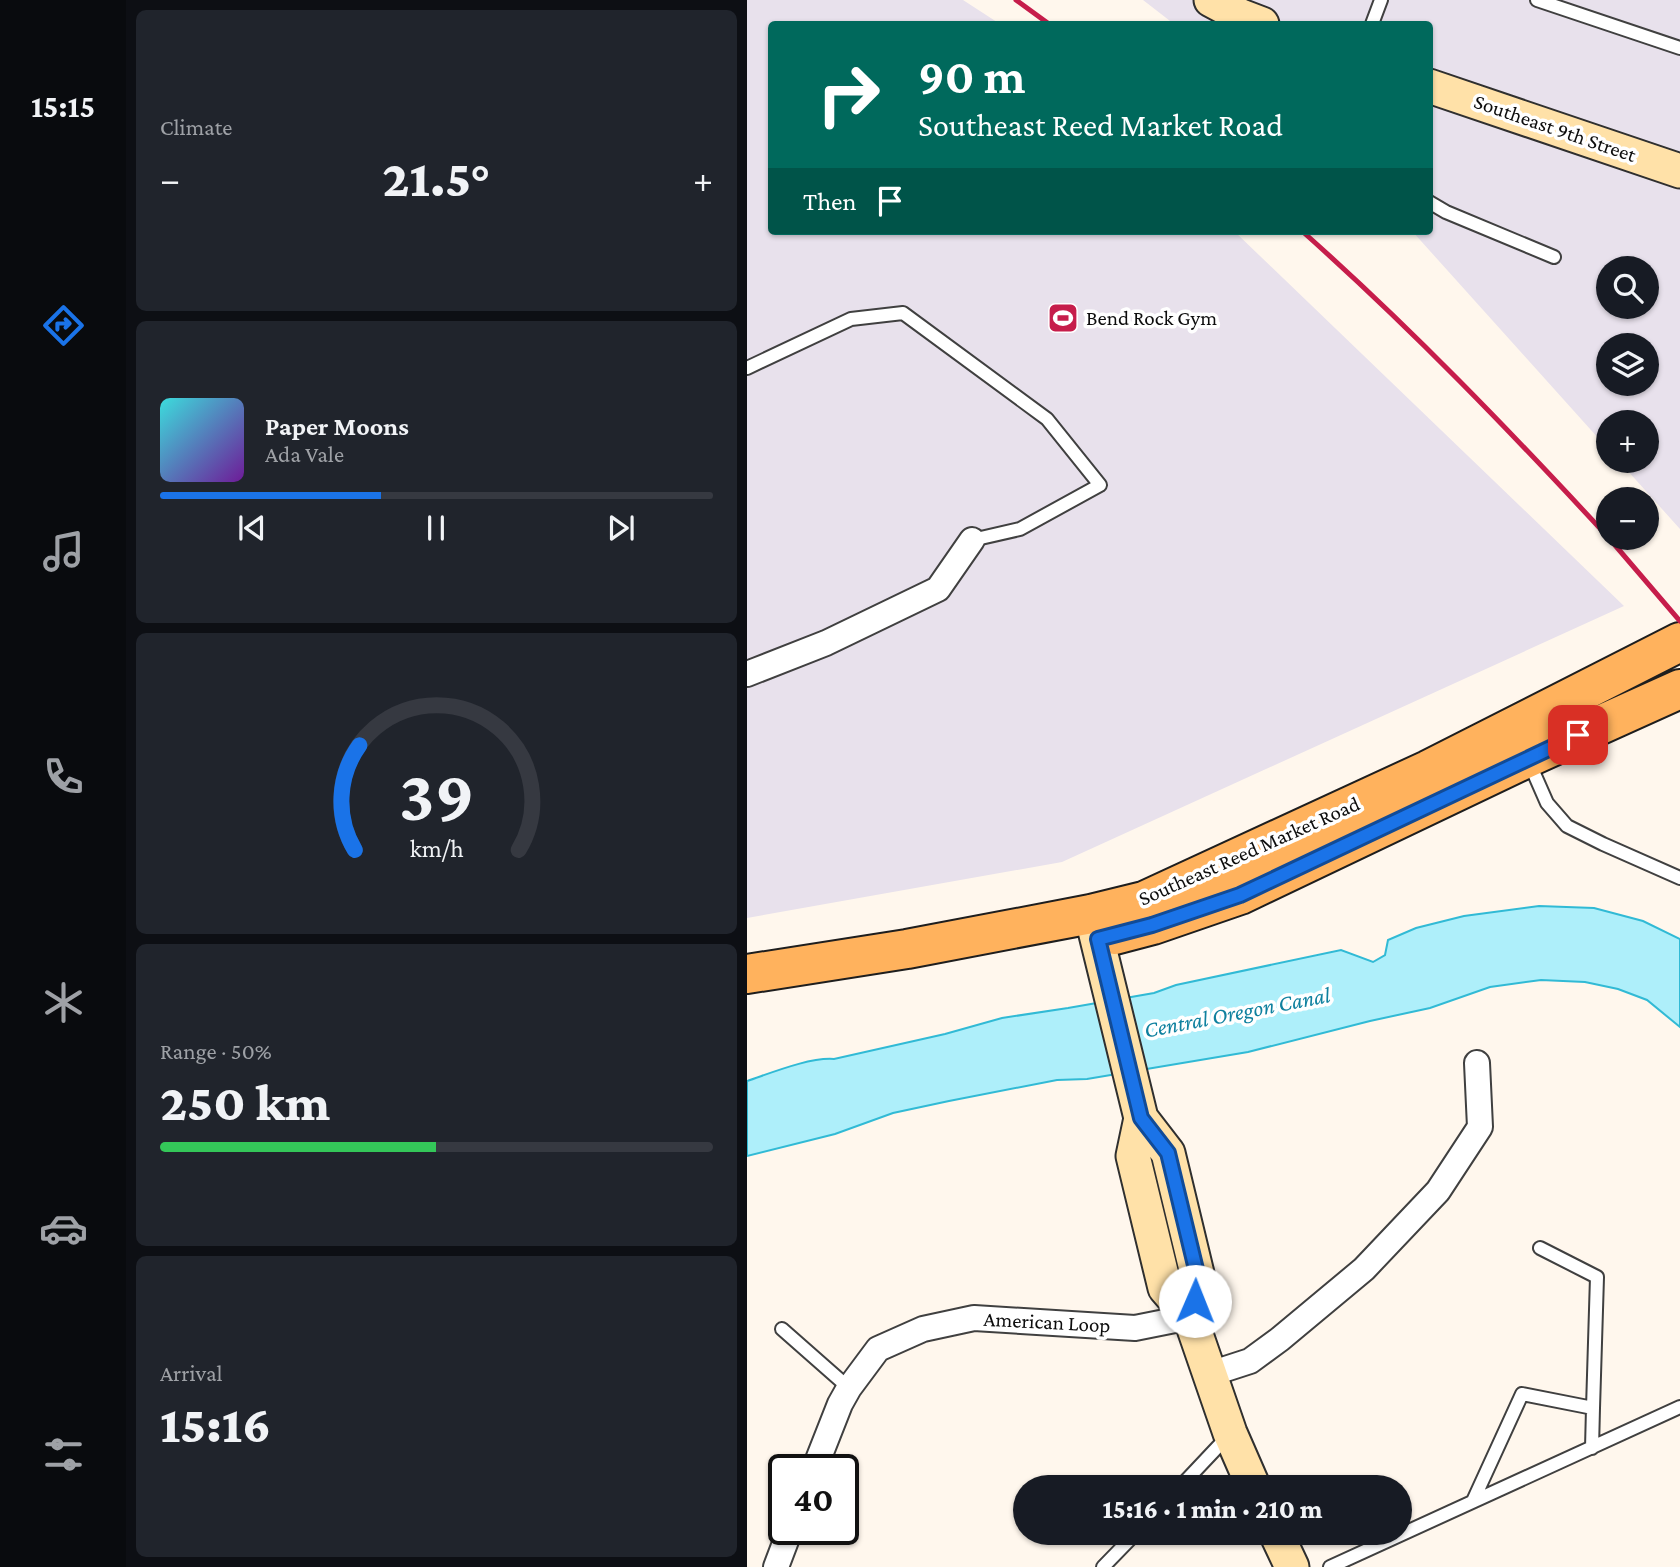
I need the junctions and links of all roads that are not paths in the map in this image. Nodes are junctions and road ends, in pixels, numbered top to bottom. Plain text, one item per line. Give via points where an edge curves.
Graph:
1 (1211, 0) edge
2 (1381, 0) edge
3 (1537, 0) edge
4 (1254, 21) edge
5 (1373, 21) edge
6 (1680, 48) edge
7 (1433, 87) edge
8 (1680, 171) edge
9 (1433, 204) edge
10 (1554, 257) dead end
11 (747, 368) edge
12 (972, 540) joint
13 (1680, 642) edge
14 (747, 674) edge
15 (1680, 689) edge
16 (1527, 758) junction
17 (1680, 878) edge
18 (1095, 927) junction
19 (747, 974) edge
20 (747, 999) edge
21 (1477, 1063) dead end
22 (1540, 1248) dead end
23 (1190, 1317) junction
24 (783, 1329) dead end
25 (1210, 1374) junction
26 (849, 1388) junction
27 (1593, 1408) junction
28 (1680, 1408) edge
29 (1230, 1433) junction
30 (1592, 1448) junction
31 (820, 1454) edge
32 (1191, 1475) edge
33 (1248, 1475) edge
34 (1473, 1501) junction
35 (784, 1545) edge
36 (1124, 1545) edge
37 (1282, 1545) edge
38 (776, 1567) edge
39 (1103, 1567) edge
40 (1292, 1567) edge
41 (1330, 1567) edge

1 - 4 street
2 - 5 lane
3 - 6 lane
7 - 8 street, Southeast 9th Street
9 - 10 lane
11 - 12 lane via 851,319 903,313 1047,419 1100,485 1020,529
12 - 14 street via 938,589 826,643
13 - 18 main road, Southeast Reed Market Road via 1428,769
15 - 16 main road, Southeast Reed Market Road
16 - 17 lane via 1547,803 1567,826
16 - 18 main road, Southeast Reed Market Road via 1240,895 1152,925
18 - 19 main road, Southeast Reed Market Road
18 - 20 main road, Southeast Reed Market Road via 916,972
18 - 23 street via 1141,1118 1168,1153 1200,1286
21 - 25 street via 1480,1128 1438,1191 1364,1269 1280,1339 1250,1361
22 - 27 lane via 1597,1277
23 - 25 street
23 - 26 street, American Loop via 1135,1328 973,1318 923,1329 878,1349
24 - 26 lane
25 - 29 street
26 - 31 street, American Loop
27 - 30 lane
27 - 34 lane via 1522,1394
28 - 30 lane
29 - 32 lane
29 - 33 street
30 - 34 lane
34 - 41 lane
35 - 38 street
36 - 39 lane
37 - 40 street

